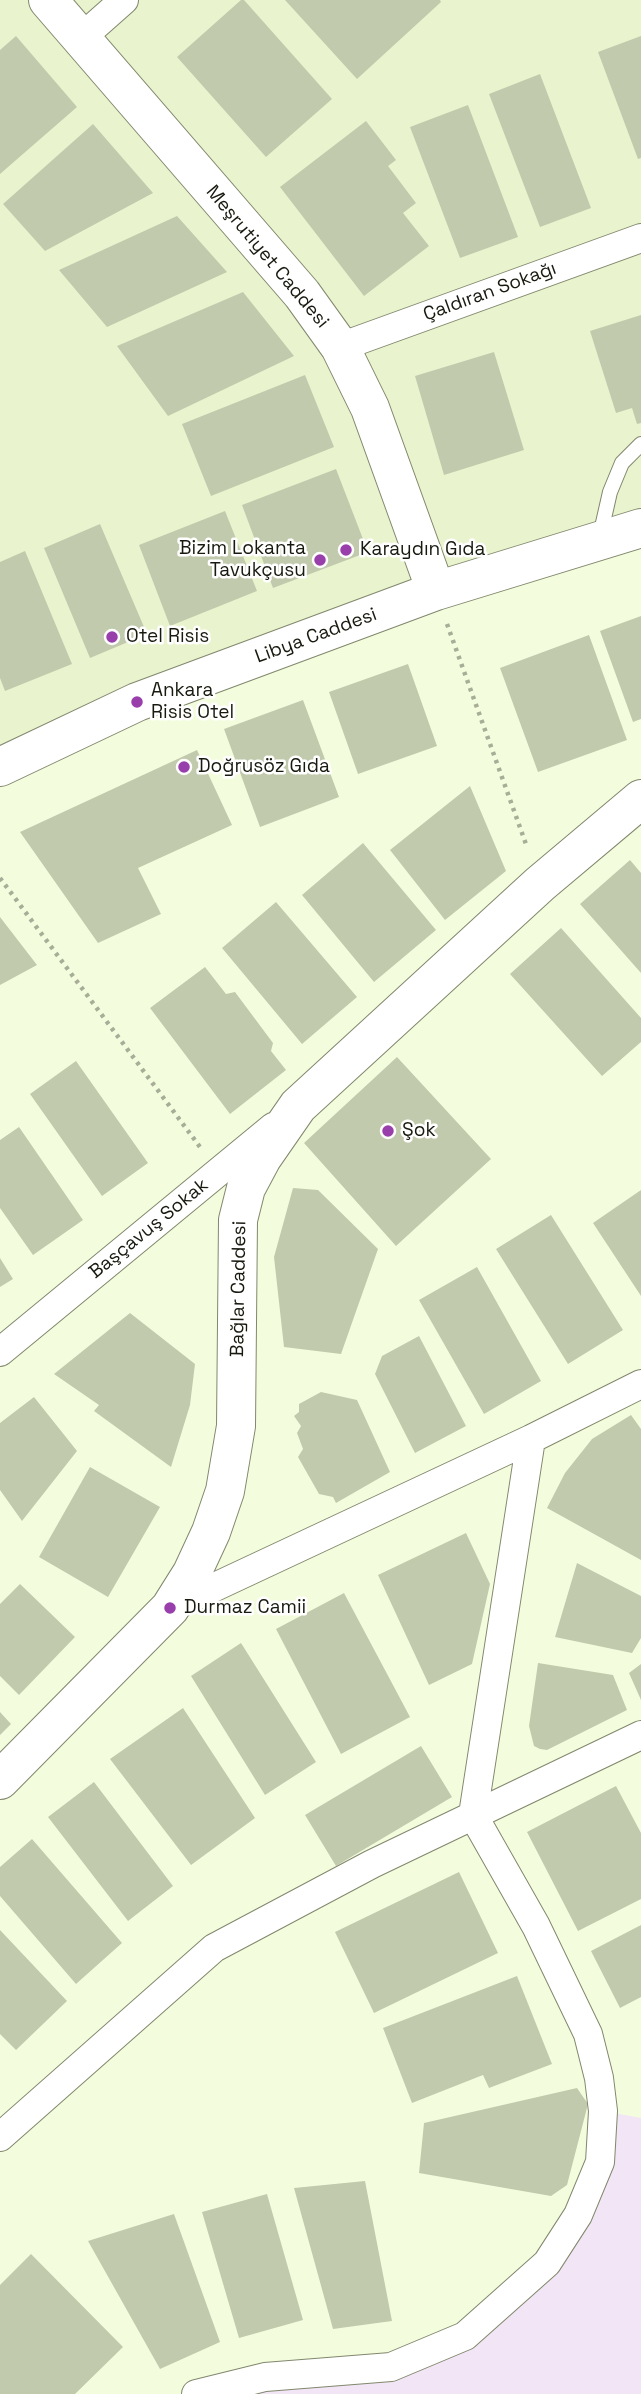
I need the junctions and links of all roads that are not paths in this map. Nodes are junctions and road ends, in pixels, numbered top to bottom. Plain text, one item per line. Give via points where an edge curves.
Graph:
1 (48, 0) edge
2 (124, 0) edge
3 (80, 39) junction
4 (641, 238) edge
5 (340, 347) junction
6 (641, 444) edge
7 (641, 528) edge
8 (599, 540) junction
9 (436, 591) junction
10 (0, 766) edge
11 (637, 809) edge
12 (298, 1106) junction
13 (0, 1352) edge
14 (641, 1384) edge
15 (531, 1439) junction
16 (170, 1608) junction
17 (641, 1735) edge
18 (0, 1780) edge
19 (473, 1815) junction
20 (0, 2137) edge
21 (196, 2394) edge

1 - 3 main road, Meşrutiyet Caddesi
2 - 3 street
3 - 5 main road, Meşrutiyet Caddesi via 302,294
4 - 5 street, Çaldıran Sokağı
5 - 9 main road, Meşrutiyet Caddesi via 370,408
6 - 8 lane via 622,463
7 - 8 main road, Libya Caddesi
8 - 9 main road, Libya Caddesi
9 - 10 main road, Libya Caddesi via 137,702
11 - 12 main road, Bağlar Caddesi via 540,884
12 - 13 street, Başçavuş Sokak
12 - 16 main road, Bağlar Caddesi via 246,1188 238,1220 238,1383 232,1461 211,1532
14 - 15 street
15 - 16 street
15 - 19 street
16 - 18 main road, Bağlar Caddesi
17 - 19 street
19 - 20 street via 214,1948
19 - 21 street via 536,1926 588,2034 603,2111 600,2161 578,2215 547,2263 465,2336 391,2367 265,2378

